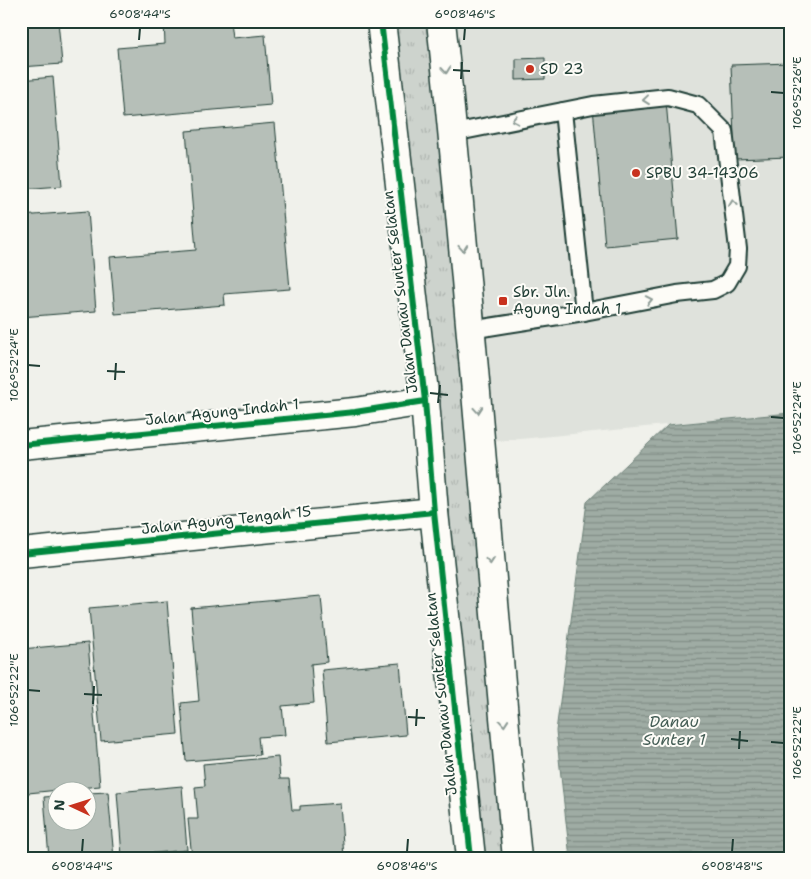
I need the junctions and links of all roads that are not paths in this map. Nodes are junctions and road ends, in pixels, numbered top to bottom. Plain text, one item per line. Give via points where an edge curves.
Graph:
1 (381, 21) edge
2 (441, 21) edge
3 (563, 111) junction
4 (453, 132) junction
5 (584, 312) junction
6 (470, 330) junction
7 (425, 401) junction
8 (21, 445) edge
9 (434, 512) junction
10 (21, 553) edge
11 (471, 858) edge
12 (517, 858) edge

1 - 7 street, Jalan Danau Sunter Selatan
2 -> 4 street
3 -> 4 lane
3 - 5 lane
5 -> 3 lane via 713,290 727,283 737,266 738,249 724,131 698,105 668,97
4 -> 6 street
5 - 6 lane
6 -> 12 street
7 - 8 street, Jalan Agung Indah 1 via 355,412
7 - 9 street, Jalan Danau Sunter Selatan
9 - 10 street, Jalan Agung Tengah 15
9 - 11 street, Jalan Danau Sunter Selatan

